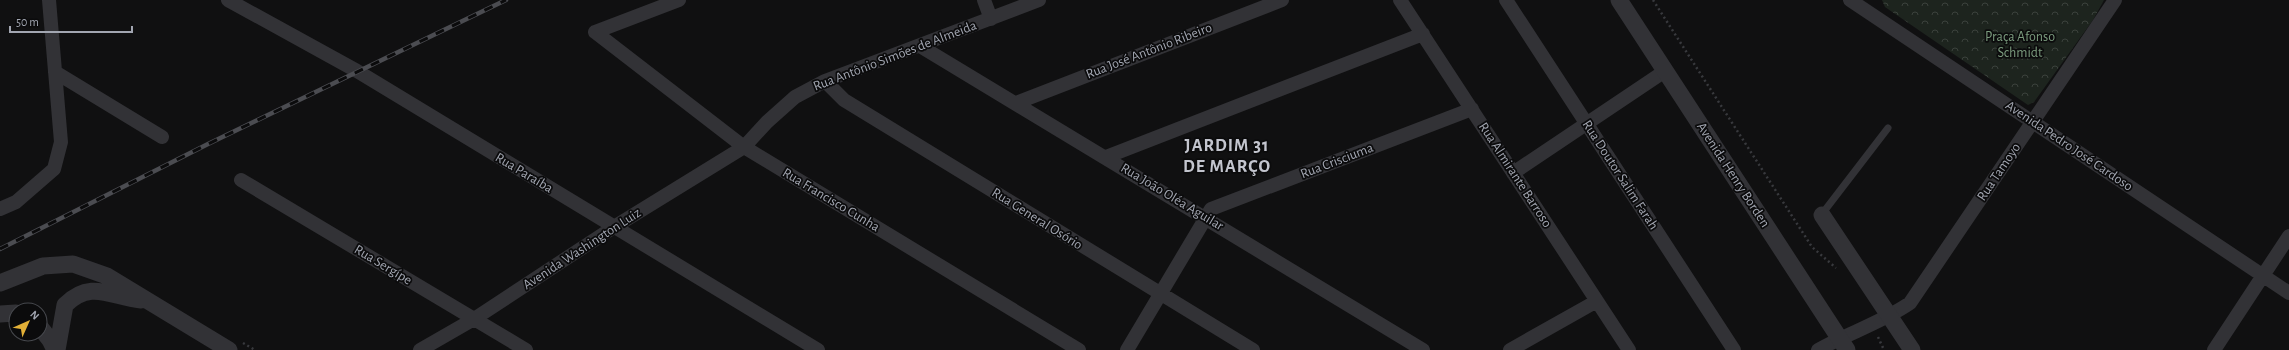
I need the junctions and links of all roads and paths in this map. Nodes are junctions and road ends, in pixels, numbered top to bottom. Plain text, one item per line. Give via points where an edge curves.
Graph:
1 (49, 0) edge
2 (228, 0) edge
3 (679, 0) edge
4 (984, 0) edge
5 (1039, 0) edge
6 (1282, 0) edge
7 (1400, 0) edge
8 (1506, 0) edge
9 (1619, 0) edge
10 (1653, 0) edge
11 (1850, 0) edge
12 (2115, 0) edge
13 (991, 19) junction
14 (1422, 34) junction
15 (920, 46) junction
16 (1666, 71) junction
17 (56, 72) junction
18 (825, 81) junction
19 (1016, 103) junction
20 (1472, 109) junction
21 (2033, 122) junction
22 (1587, 124) junction
23 (1888, 128) dead end
24 (162, 137) dead end
25 (744, 147) junction
26 (1106, 157) junction
27 (1513, 173) junction
28 (241, 180) dead end
29 (0, 209) edge
30 (1822, 214) joint
31 (1206, 218) junction
32 (614, 227) junction
33 (2289, 236) edge
34 (1840, 272) dead end
35 (2263, 276) junction
36 (0, 283) edge
37 (2289, 293) edge
38 (1161, 295) junction
39 (150, 301) junction
40 (1597, 301) junction
41 (1890, 316) junction
42 (474, 319) junction
43 (1871, 325) junction
44 (48, 337) edge
45 (1843, 344) edge
46 (1415, 348) edge
47 (56, 350) edge
48 (229, 350) edge
49 (420, 350) edge
50 (526, 350) edge
51 (818, 350) edge
52 (1079, 350) edge
53 (1127, 350) edge
54 (1253, 350) edge
55 (1510, 350) edge
56 (1629, 350) edge
57 (1734, 350) edge
58 (1818, 350) edge
59 (1884, 350) edge
60 (1912, 350) edge
61 (2214, 350) edge

1 - 17 street
2 - 32 street, Rua Paraíba via 357,72
3 - 25 street, Rua Francisco Cunha via 595,32
4 - 13 street
5 - 13 street, Rua Antônio Simões de Almeida
6 - 19 street, Rua José Antônio Ribeiro
7 - 14 street, Rua Almirante Barroso
8 - 22 street, Rua Doutor Salim Farah
9 - 16 street, Avenida Henry Borden
10 - 34 path via 1812,247
11 - 21 street, Avenida Pedro José Cardoso
12 - 21 street, Rua Tamoyo
13 - 15 street, Rua Antônio Simões de Almeida
14 - 20 street, Rua Almirante Barroso
14 - 26 street
15 - 18 street, Rua Antônio Simões de Almeida
15 - 19 street, Rua João Oléa Aguilar
16 - 22 street
16 - 45 street, Avenida Henry Borden
17 - 24 street
17 - 29 street via 61,142 54,169 16,202
18 - 25 street, Rua Antônio Simões de Almeida via 795,97
18 - 38 street, Rua General Osório via 844,100
19 - 26 street, Rua João Oléa Aguilar
20 - 27 street, Rua Almirante Barroso
20 - 31 street, Rua Crisciuma via 1212,208
21 - 35 street, Avenida Pedro José Cardoso
21 - 41 street, Rua Tamoyo via 1910,303
22 - 27 street
22 - 57 street, Rua Doutor Salim Farah
23 - 30 lane
25 - 32 street, Avenida Washington Luiz
25 - 52 street, Rua Francisco Cunha
26 - 31 street, Rua João Oléa Aguilar
27 - 40 street, Rua Almirante Barroso
28 - 42 street, Rua Sergípe
30 - 41 street
31 - 38 street, Rua Crisciuma
31 - 46 street, Rua João Oléa Aguilar
32 - 42 street, Avenida Washington Luiz
32 - 51 street, Rua Paraíba
33 - 35 street
35 - 37 street, Avenida Pedro José Cardoso
35 - 61 street
36 - 39 street via 43,266 73,264 108,276
38 - 53 street, Rua Crisciuma
38 - 54 street, Rua General Osório
39 - 47 street via 90,290 80,292 65,304
39 - 48 street
40 - 55 street
40 - 56 street, Rua Almirante Barroso
41 - 43 street, Rua Tamoyo
41 - 60 street
42 - 49 street, Avenida Washington Luiz
42 - 50 street, Rua Sergípe
43 - 45 street, Rua Tamoyo
43 - 59 path
44 - 47 street
45 - 58 street, Rua Tamoyo

